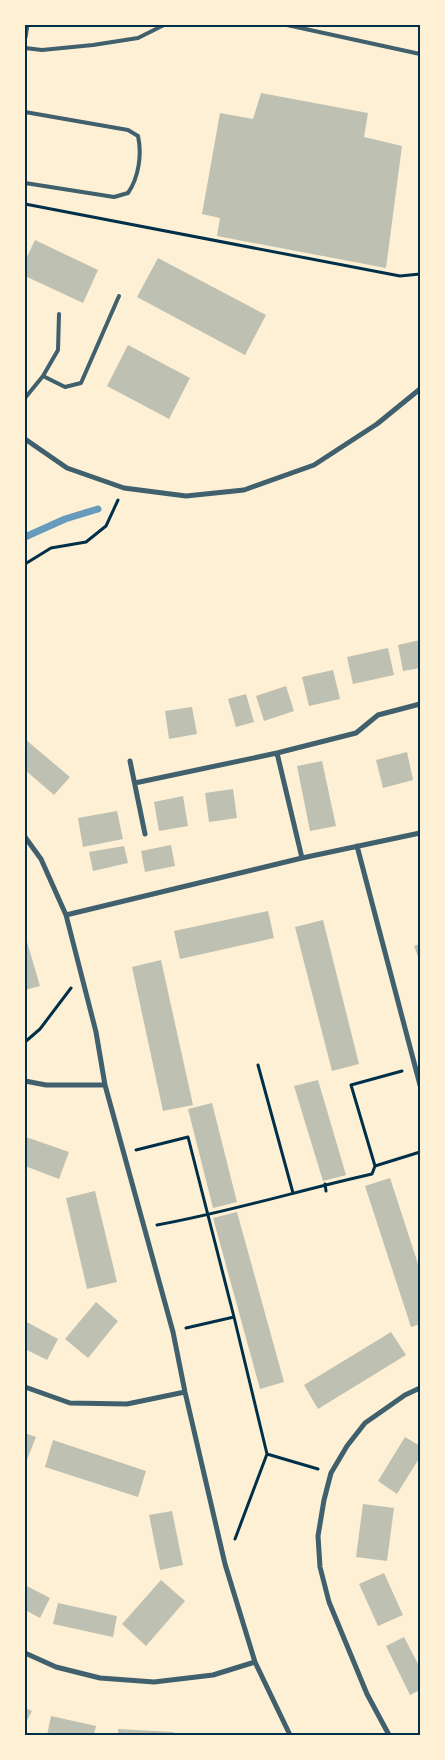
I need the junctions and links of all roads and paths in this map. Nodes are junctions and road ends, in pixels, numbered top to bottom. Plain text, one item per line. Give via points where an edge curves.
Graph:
1 (27, 25) edge
2 (164, 25) edge
3 (287, 25) edge
4 (25, 38) edge
5 (25, 48) edge
6 (420, 54) edge
7 (25, 112) edge
8 (25, 183) edge
9 (25, 204) edge
10 (420, 274) edge
11 (120, 296) dead end
12 (60, 314) dead end
13 (43, 376) junction
14 (420, 389) edge
15 (25, 398) edge
16 (25, 439) edge
17 (124, 488) junction
18 (25, 564) edge
19 (420, 704) edge
20 (278, 753) junction
21 (130, 761) dead end
22 (135, 783) junction
23 (420, 833) edge
24 (145, 834) dead end
25 (25, 836) edge
26 (357, 846) junction
27 (302, 858) junction
28 (66, 915) junction
29 (82, 974) junction
30 (25, 1042) edge
31 (258, 1065) dead end
32 (414, 1066) junction
33 (25, 1081) edge
34 (106, 1084) junction
35 (420, 1085) edge
36 (125, 1152) junction
37 (420, 1152) edge
38 (375, 1166) junction
39 (325, 1184) junction
40 (326, 1191) dead end
41 (294, 1193) junction
42 (208, 1216) junction
43 (143, 1227) junction
44 (234, 1317) junction
45 (173, 1332) junction
46 (25, 1387) edge
47 (420, 1388) edge
48 (185, 1392) junction
49 (267, 1454) junction
50 (331, 1473) junction
51 (226, 1564) junction
52 (25, 1653) edge
53 (255, 1662) junction
54 (290, 1735) edge
55 (389, 1735) edge

1 - 4 street
2 - 5 lane via 138,38 42,50
3 - 6 lane
7 - 8 lane via 128,130 138,136 140,147 135,182 128,193 114,197
9 - 10 path via 400,276
11 - 13 lane via 82,383 65,387
12 - 13 lane via 58,350
13 - 15 lane
14 - 17 street via 377,424 314,464 244,490 186,496
16 - 17 street via 67,468
17 - 18 path via 106,526 86,542 51,548
19 - 20 street via 378,715 356,733
20 - 22 street
20 - 27 street
21 - 22 street
22 - 24 street
23 - 26 street
25 - 28 street via 41,859
26 - 27 street
26 - 32 street
27 - 28 street
28 - 29 street
29 - 30 path via 40,1029
29 - 34 street
31 - 41 path
32 - 35 street
32 - 38 path via 351,1085
33 - 34 street via 46,1085
34 - 36 street
36 - 42 path via 188,1137
36 - 43 street
37 - 38 path
38 - 39 path via 372,1174
39 - 40 path
39 - 41 path
41 - 42 path
42 - 43 path
42 - 44 path
43 - 45 street
44 - 45 path
44 - 49 path
45 - 48 street
46 - 48 street via 70,1403 127,1404
47 - 50 street via 404,1395 365,1423
48 - 51 street
49 - 50 path
49 - 51 path
50 - 55 street via 318,1536 320,1567 329,1602 366,1694
51 - 53 street
52 - 53 street via 56,1667 100,1678 154,1682 213,1676
53 - 54 street

